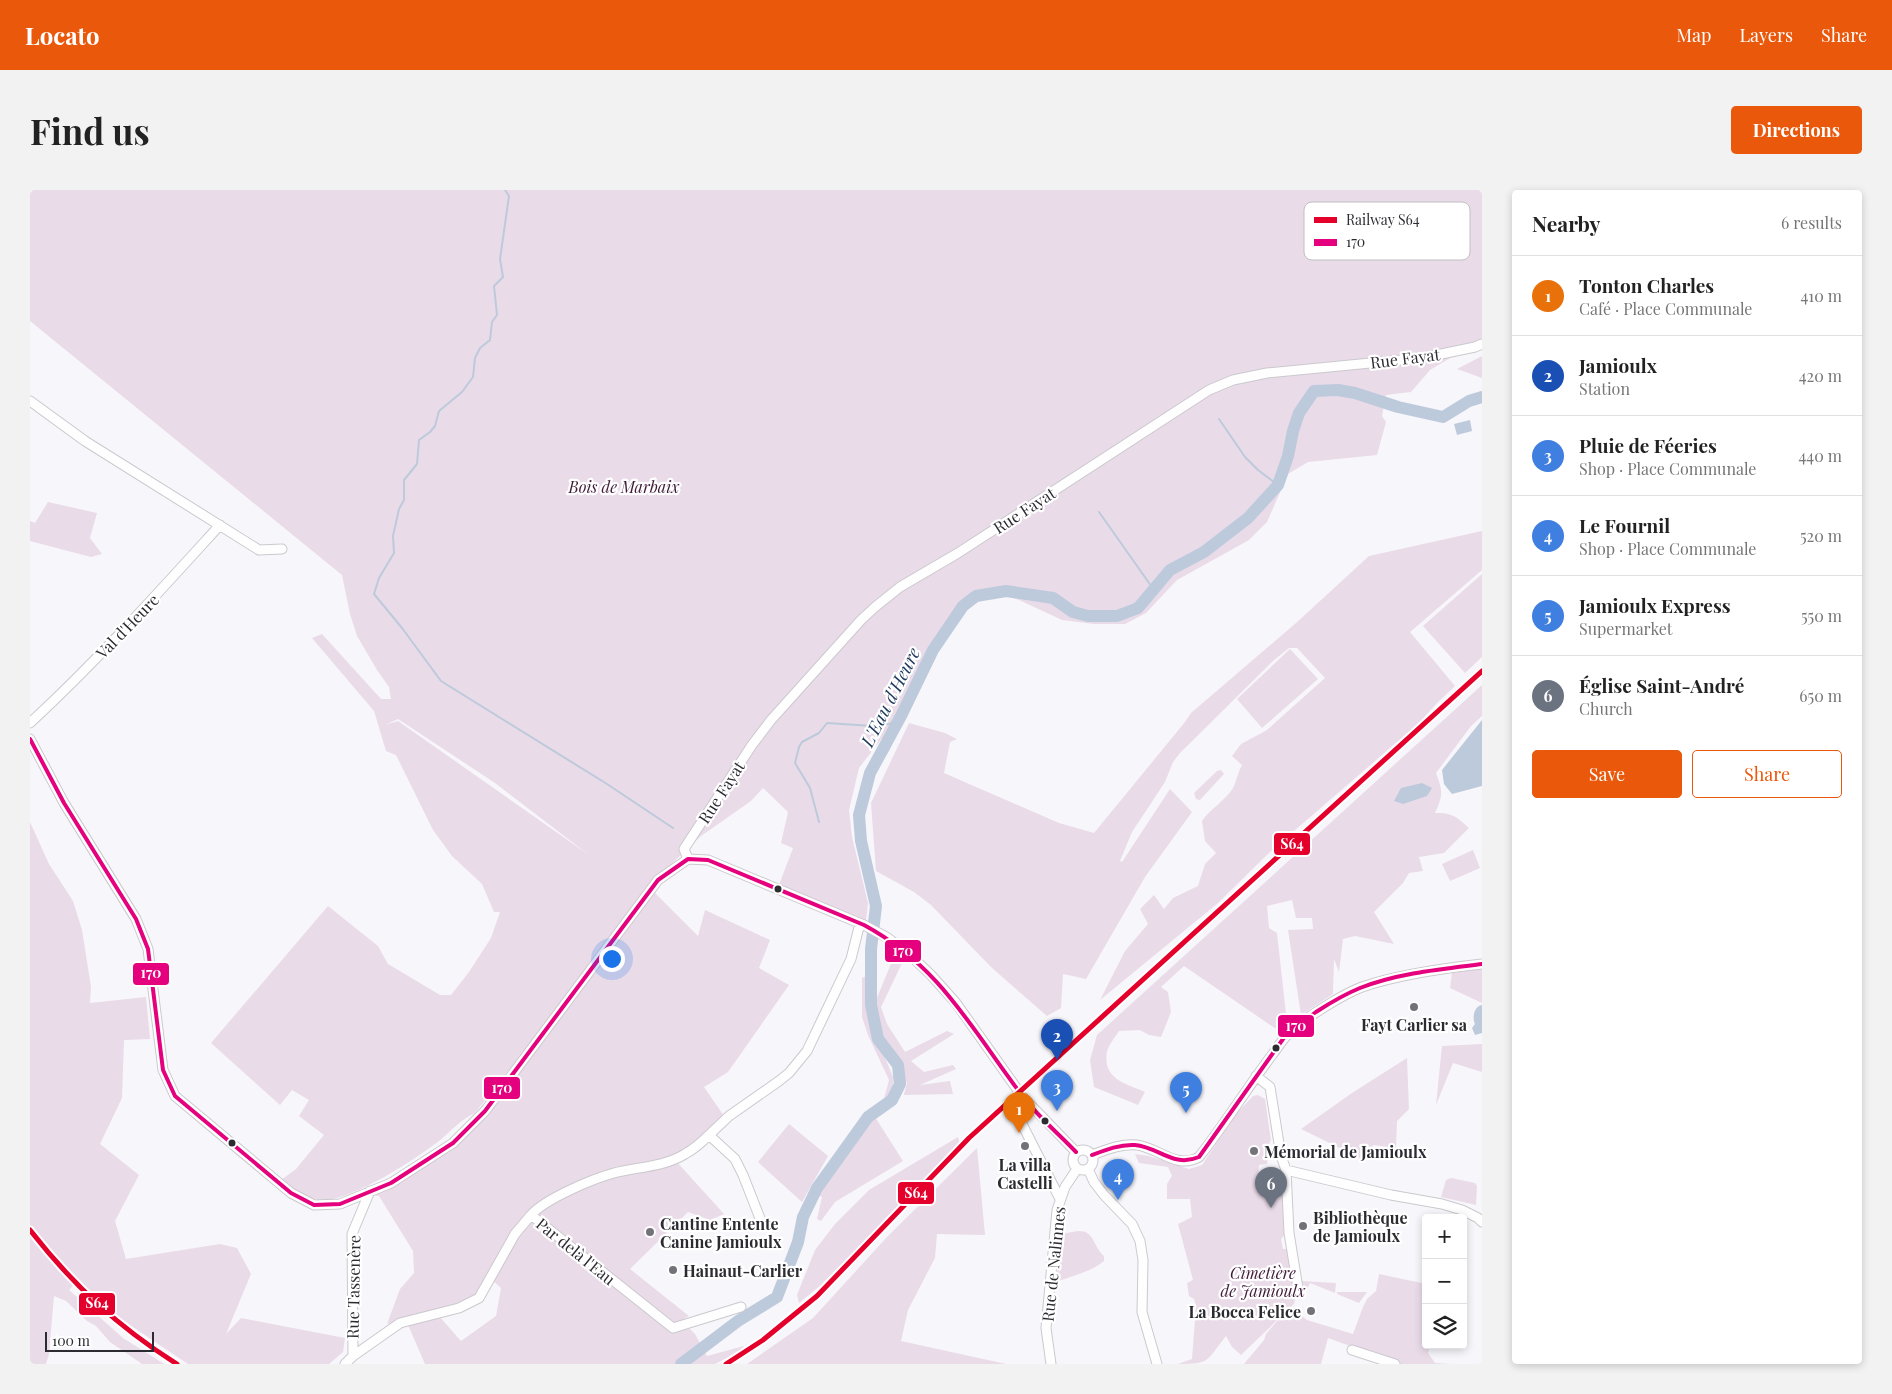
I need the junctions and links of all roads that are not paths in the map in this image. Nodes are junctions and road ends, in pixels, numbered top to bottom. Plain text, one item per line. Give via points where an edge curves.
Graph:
1 (1482, 344) edge
2 (30, 402) edge
3 (220, 525) junction
4 (282, 549) dead end
5 (30, 723) edge
6 (30, 739) edge
7 (688, 859) junction
8 (862, 924) junction
9 (1482, 964) edge
10 (1256, 1076) junction
11 (1028, 1103) junction
12 (709, 1135) junction
13 (1076, 1152) junction
14 (1092, 1155) junction
15 (1077, 1169) junction
16 (1088, 1170) junction
17 (1286, 1170) junction
18 (370, 1191) junction
19 (1060, 1199) junction
20 (531, 1215) junction
21 (1481, 1218) edge
22 (763, 1226) dead end
23 (1298, 1288) dead end
24 (741, 1307) dead end
25 (1352, 1350) dead end
26 (353, 1356) junction
27 (345, 1364) edge
28 (1051, 1364) edge
29 (1157, 1364) edge
30 (1394, 1364) edge

1 - 7 street, Rue Fayat via 1422,358 1267,373 1232,380 1209,390 958,553 900,587 861,620 770,720 684,849
2 - 3 street via 85,441
3 - 4 street via 259,550
3 - 5 street, Val d'Heure via 70,686
6 - 18 street via 64,803 136,919 148,949 163,1070 176,1096 291,1194 314,1205 340,1204
7 - 8 street via 708,860
7 - 18 street via 658,880 485,1111 453,1143 391,1183
8 - 11 street via 888,938 931,975 956,1003
8 - 12 street, Par delà l'Eau via 851,959 807,1051 779,1082
9 - 10 street via 1361,987 1291,1031
10 - 14 street via 1228,1120 1200,1157 1193,1161 1185,1162 1139,1145 1125,1144
10 - 17 street via 1270,1087 1280,1156
11 - 13 street
11 - 19 street via 1019,1110 1018,1116
12 - 20 street, Par delà l'Eau via 684,1155 613,1174 550,1200
12 - 22 street via 735,1159
13 - 14 street via 1087,1150
13 - 15 street via 1072,1160
14 - 16 street via 1093,1164
15 - 16 street
15 - 19 street, Rue de Nalinnes
16 - 29 street via 1115,1208 1132,1224 1140,1241 1142,1312
17 - 21 street via 1442,1204
17 - 23 street via 1289,1233
18 - 26 street, Rue Tassenère via 352,1234
19 - 28 street, Rue de Nalinnes via 1046,1328
20 - 24 street, Par delà l'Eau via 673,1328
20 - 26 street, Rue Tassenère via 515,1234 479,1298 459,1308 400,1323
25 - 30 street
26 - 27 street

